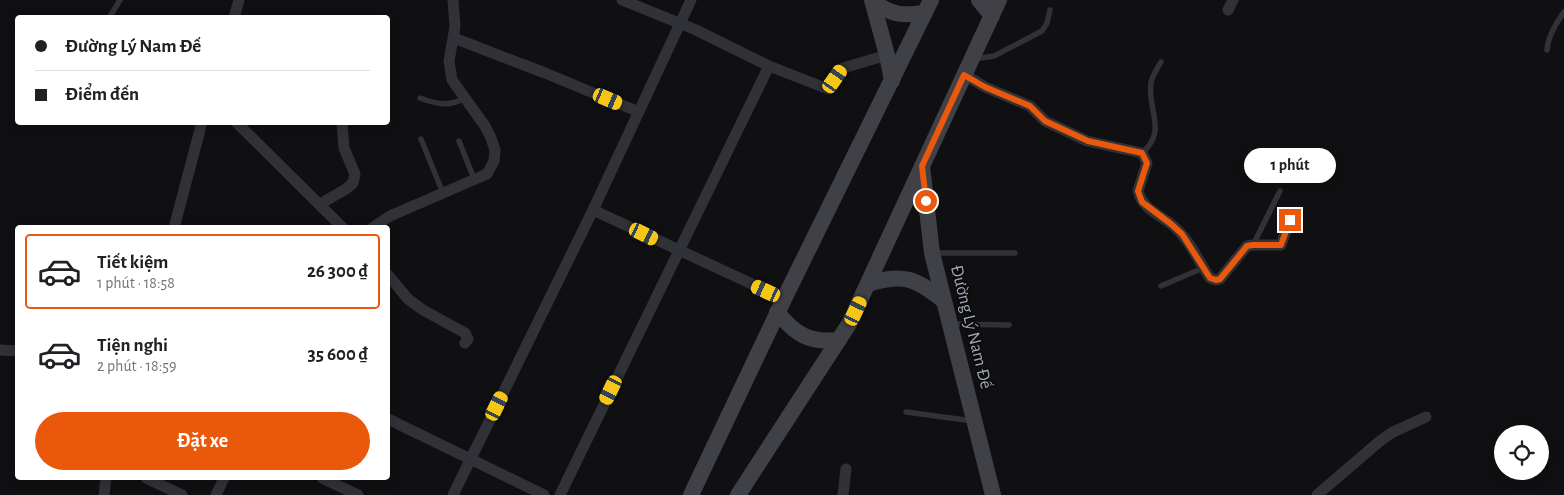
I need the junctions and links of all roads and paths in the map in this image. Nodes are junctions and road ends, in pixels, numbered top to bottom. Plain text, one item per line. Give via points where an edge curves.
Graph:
1 (120, 0) edge
2 (239, 0) edge
3 (453, 0) edge
4 (622, 0) edge
5 (691, 0) edge
6 (980, 0) edge
7 (999, 0) edge
8 (872, 1) edge
9 (928, 7) edge
10 (1050, 10) dead end
11 (1564, 12) edge
12 (111, 15) edge
13 (235, 15) edge
14 (992, 16) junction
15 (681, 24) junction
16 (454, 38) junction
17 (1547, 50) dead end
18 (888, 54) junction
19 (972, 60) junction
20 (1161, 62) dead end
21 (769, 66) junction
22 (964, 75) junction
23 (892, 81) junction
24 (420, 98) dead end
25 (465, 98) junction
26 (639, 112) junction
27 (201, 125) edge
28 (239, 125) edge
29 (342, 125) edge
30 (421, 139) dead end
31 (459, 141) dead end
32 (1142, 153) junction
33 (922, 166) junction
34 (474, 181) junction
35 (1280, 191) dead end
36 (442, 194) junction
37 (320, 204) junction
38 (593, 210) junction
39 (1290, 220) dead end
40 (175, 225) edge
41 (340, 225) edge
42 (376, 225) edge
43 (1253, 245) junction
44 (678, 250) junction
45 (1015, 252) dead end
46 (932, 253) junction
47 (1203, 268) junction
48 (390, 277) edge
49 (868, 284) junction
50 (1161, 286) dead end
51 (944, 301) junction
52 (780, 306) junction
53 (950, 324) junction
54 (1009, 325) dead end
55 (839, 340) junction
56 (465, 343) dead end
57 (0, 350) edge
58 (15, 351) edge
59 (906, 412) dead end
60 (1426, 417) dead end
61 (390, 420) edge
62 (974, 422) junction
63 (470, 459) junction
64 (846, 469) dead end
65 (106, 480) edge
66 (150, 480) edge
67 (223, 480) edge
68 (326, 480) edge
69 (104, 495) edge
70 (182, 495) edge
71 (216, 495) edge
72 (358, 495) edge
73 (453, 495) edge
74 (544, 495) edge
75 (560, 495) edge
76 (691, 495) edge
77 (738, 495) edge
78 (843, 495) edge
79 (993, 495) edge
80 (1317, 495) edge

1 - 12 lane
2 - 13 street
3 - 16 street
4 - 15 street
5 - 15 street
6 - 14 street
7 - 14 street
8 - 9 street via 889,12 901,15
8 - 18 street
9 - 23 street
10 - 19 lane via 1042,31 994,56
11 - 17 lane via 1553,29
14 - 19 street
15 - 21 street
15 - 26 street
16 - 25 street via 449,61 452,80
16 - 26 street
18 - 21 street via 842,68 828,89
18 - 23 street
19 - 22 street
20 - 32 lane via 1151,82 1155,136
21 - 44 street
22 - 32 street via 1030,106 1045,121 1088,141
22 - 33 street
23 - 52 street
24 - 25 lane via 440,104 456,103
25 - 34 street via 485,126 495,150 494,161 487,174
26 - 38 street
27 - 40 street
28 - 37 street
29 - 37 street via 344,148 355,174 346,189
30 - 36 lane
31 - 34 lane
32 - 47 street via 1147,163 1138,191 1142,202 1182,234
33 - 46 street, Đường Lý Nam Đế
33 - 49 street
34 - 36 street
35 - 43 lane
36 - 42 street
37 - 41 street
38 - 44 street
38 - 63 street
39 - 43 street via 1281,245
43 - 47 street via 1247,246 1220,279 1210,278
44 - 52 street
44 - 75 street
45 - 46 lane
46 - 51 street, Đường Lý Nam Đế
47 - 50 lane
48 - 56 street via 423,310 465,333 468,339
49 - 51 street via 887,278 903,278 916,282
49 - 55 street
51 - 53 street, Đường Lý Nam Đế
52 - 55 street via 790,327 801,334 813,340
52 - 76 street
53 - 54 lane
53 - 62 street, Đường Lý Nam Đế
55 - 77 street
57 - 58 street
59 - 62 lane
60 - 80 street via 1380,441
61 - 63 street
62 - 79 street, Đường Lý Nam Đế
63 - 73 street
63 - 74 street
64 - 78 street
65 - 69 street
66 - 70 street
67 - 71 street
68 - 72 street

